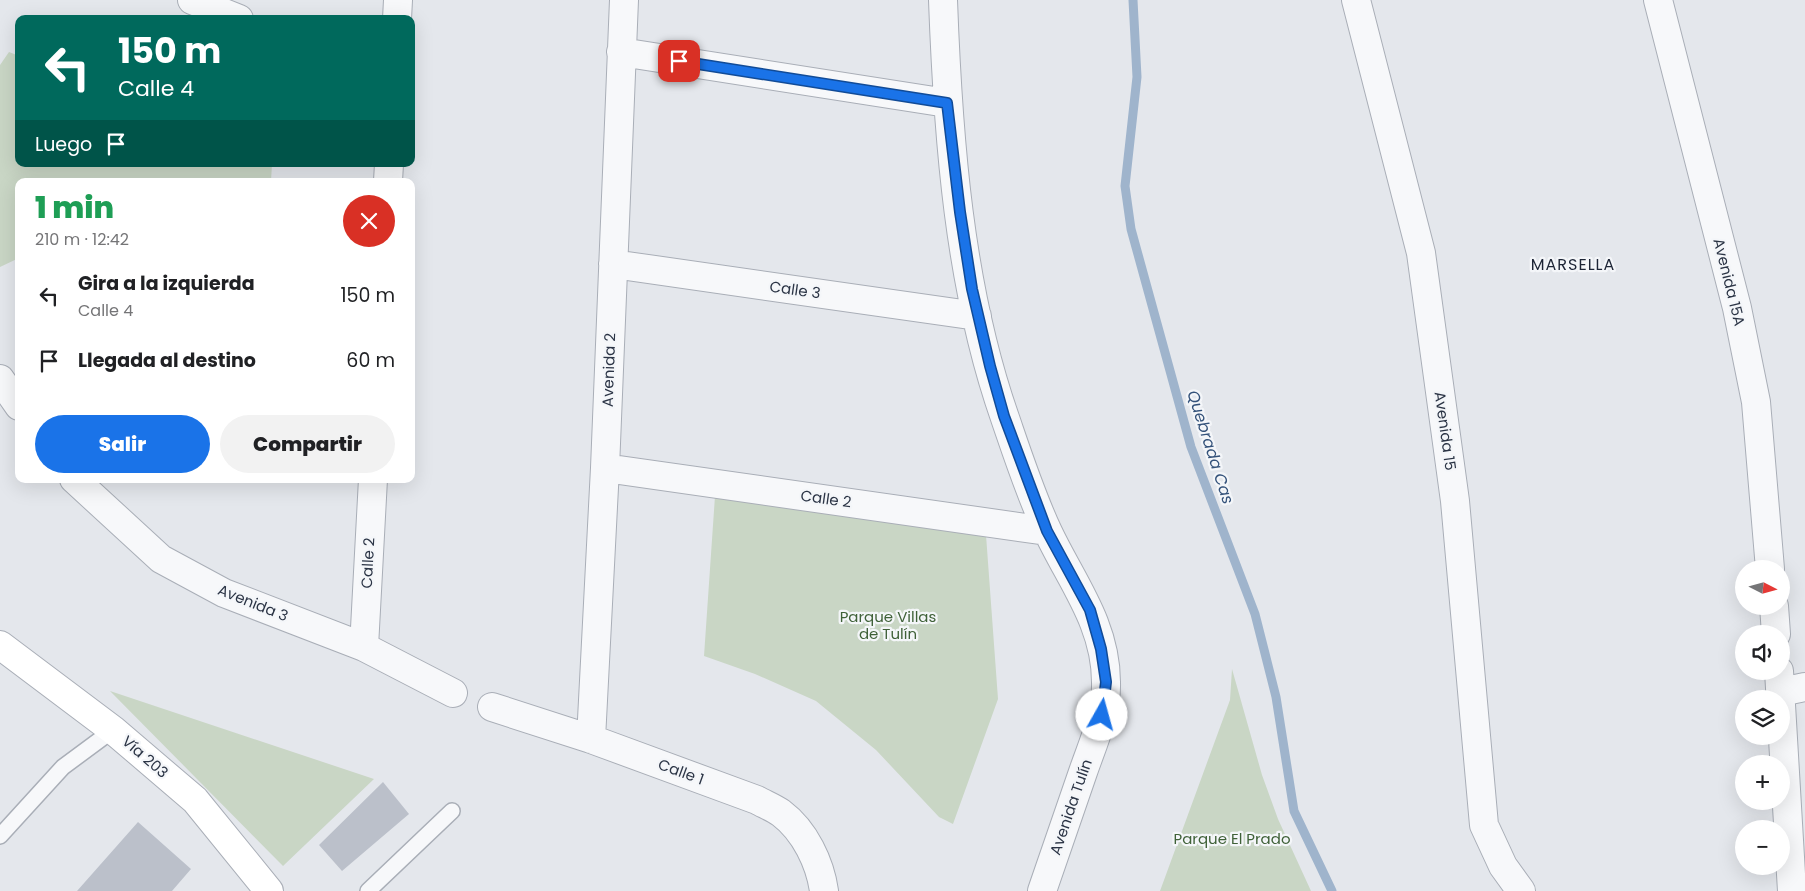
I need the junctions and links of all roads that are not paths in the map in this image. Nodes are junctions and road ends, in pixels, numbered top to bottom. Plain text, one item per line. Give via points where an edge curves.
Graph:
1 (192, 0) edge
2 (398, 0) edge
3 (624, 0) edge
4 (944, 0) edge
5 (1356, 0) edge
6 (1658, 0) edge
7 (229, 15) edge
8 (397, 15) edge
9 (621, 52) junction
10 (947, 103) junction
11 (613, 264) junction
12 (977, 316) junction
13 (0, 379) edge
14 (15, 400) edge
15 (605, 468) junction
16 (78, 483) edge
17 (373, 483) edge
18 (1047, 531) junction
19 (1769, 560) edge
20 (364, 647) junction
21 (2, 650) edge
22 (1788, 684) edge
23 (453, 693) dead end
24 (492, 707) dead end
25 (113, 730) junction
26 (591, 740) junction
27 (452, 811) dead end
28 (0, 836) edge
29 (269, 891) edge
30 (368, 891) edge
31 (824, 891) edge
32 (1042, 891) edge
33 (1521, 891) edge
34 (1792, 891) edge

1 - 7 street
2 - 8 street
3 - 9 street, Avenida 2
4 - 10 street, Avenida Tulín
5 - 33 street, Avenida 15 via 1421,253 1455,501 1484,825 1503,866
6 - 19 street, Avenida 15A via 1736,308 1756,402
9 - 10 street
9 - 11 street, Avenida 2
10 - 12 street, Avenida Tulín
11 - 12 street, Calle 3
11 - 15 street, Avenida 2
12 - 18 street, Avenida Tulín via 1004,416
13 - 14 street
15 - 18 street, Calle 2
15 - 26 street, Avenida 2
16 - 20 street, Avenida 3 via 161,559 224,592
17 - 20 street, Calle 2
18 - 32 street, Avenida Tulín via 1090,610 1106,682 1102,715
20 - 23 street, Avenida 3
21 - 25 main road, Vía 203
22 - 34 street
24 - 26 street, Calle 1
25 - 28 lane via 63,767
25 - 29 main road, Vía 203 via 195,800
26 - 31 street, Calle 1 via 756,800 782,814 802,835 821,870
27 - 30 lane

